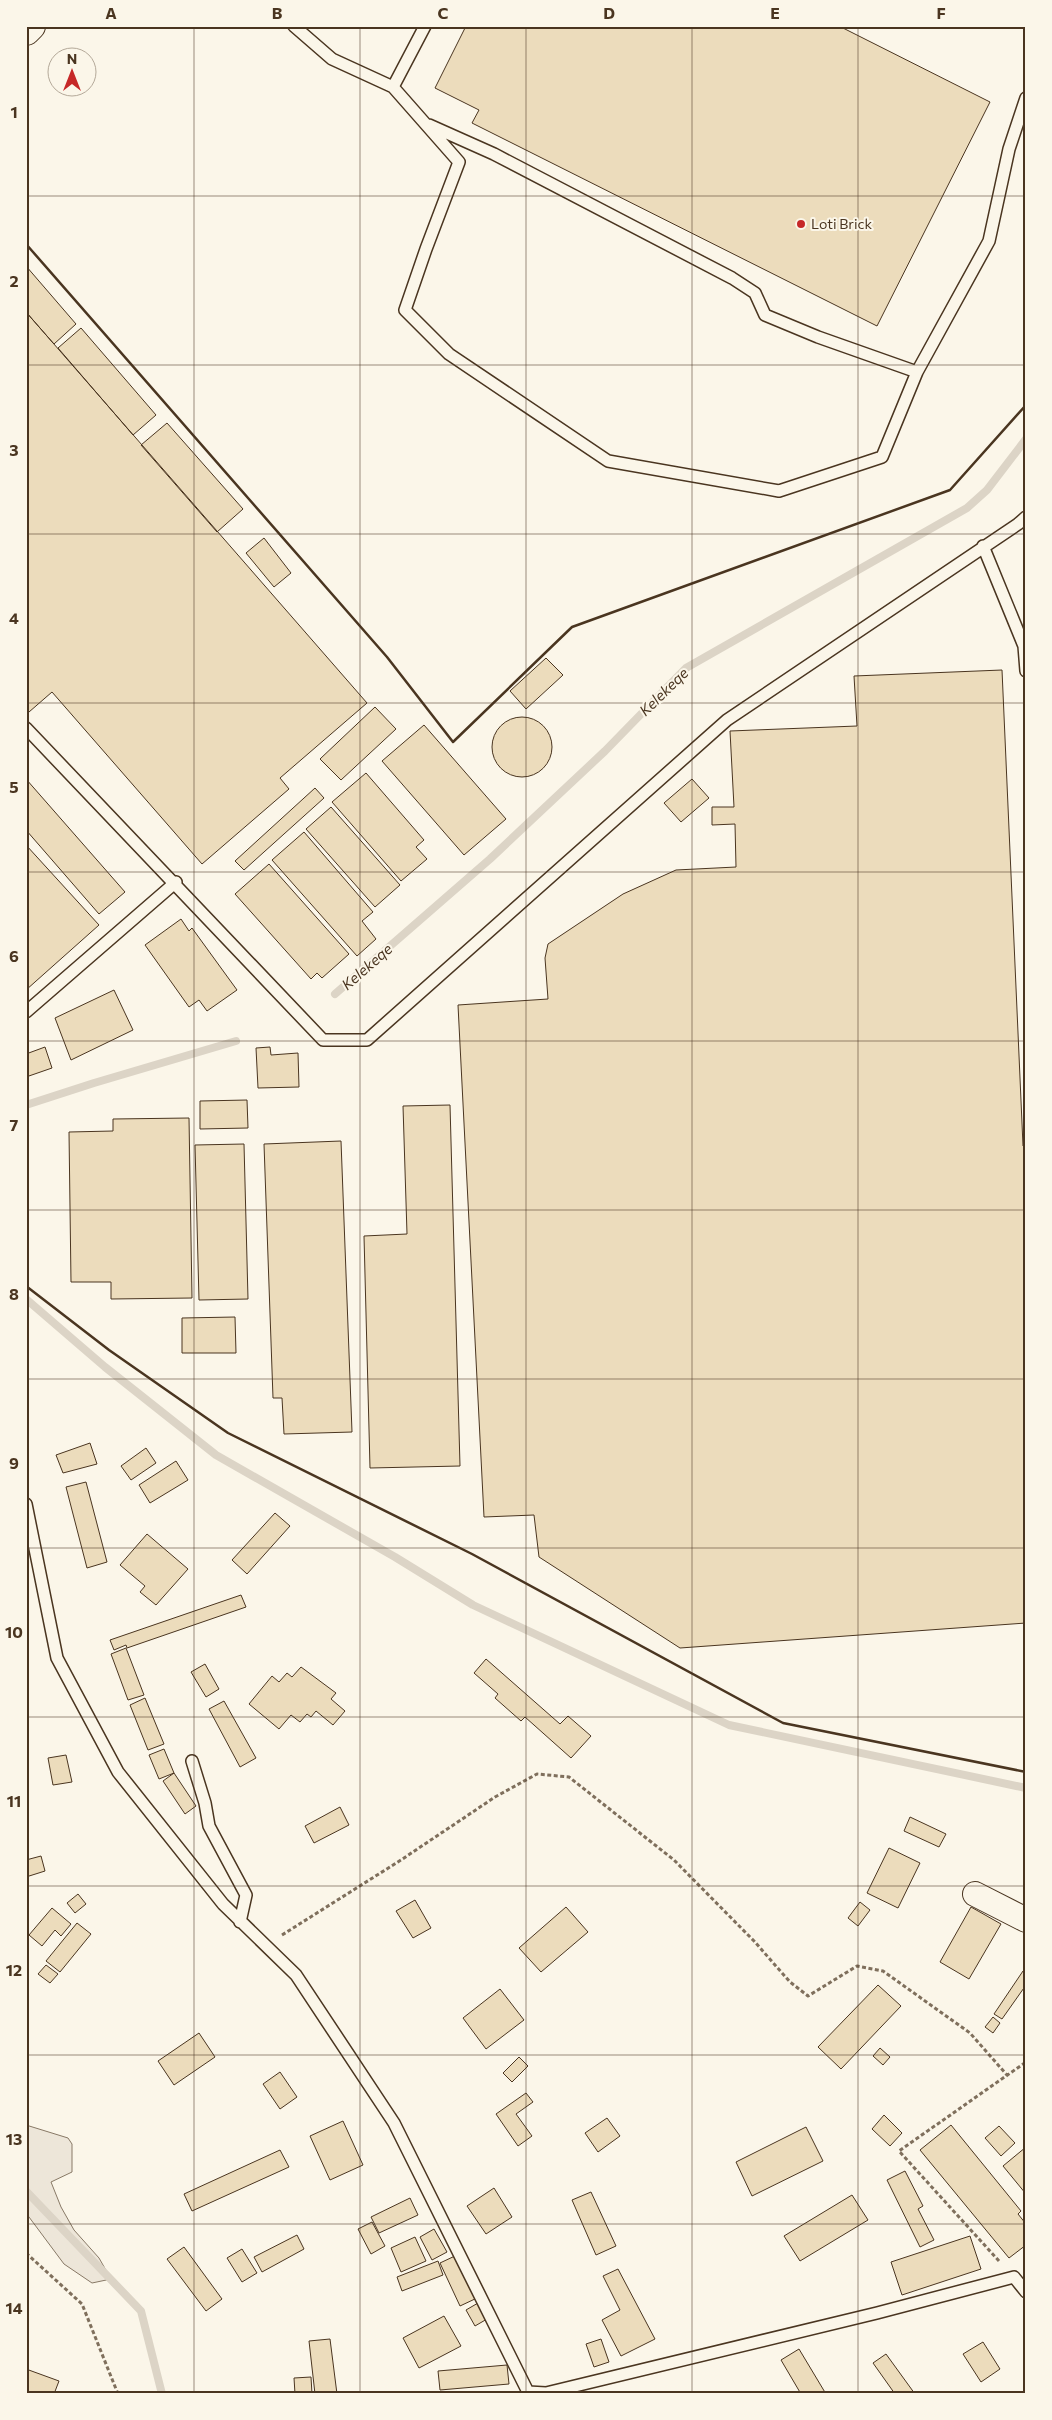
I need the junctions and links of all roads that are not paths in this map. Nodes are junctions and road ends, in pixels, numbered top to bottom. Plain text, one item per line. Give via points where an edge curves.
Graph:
1 (31, 26) edge
2 (294, 26) edge
3 (425, 26) edge
4 (26, 31) edge
5 (393, 87) junction
6 (1026, 98) edge
7 (426, 124) junction
8 (917, 372) junction
9 (1026, 517) edge
10 (983, 546) junction
11 (1026, 671) edge
12 (26, 728) edge
13 (176, 882) junction
14 (26, 1012) edge
15 (26, 1504) edge
16 (192, 1761) dead end
17 (975, 1894) dead end
18 (1026, 1920) edge
19 (240, 1922) junction
20 (1026, 2292) edge
21 (546, 2393) edge

1 - 4 main road
2 - 5 lane via 332,59
3 - 5 lane
5 - 7 lane
6 - 8 lane via 1009,149 989,241
7 - 8 lane via 494,154 732,278 755,293 765,315
7 - 8 lane via 459,162 405,310 449,354 608,461 779,491 882,457
9 - 10 lane
10 - 11 lane via 1024,646
10 - 13 lane via 727,720 367,1040 324,1040
12 - 13 lane
13 - 14 lane
15 - 19 lane via 57,1658 118,1772
16 - 19 lane via 209,1826 246,1895
17 - 18 street
19 - 21 lane via 296,1975 394,2123 528,2392
20 - 21 lane via 1014,2277

